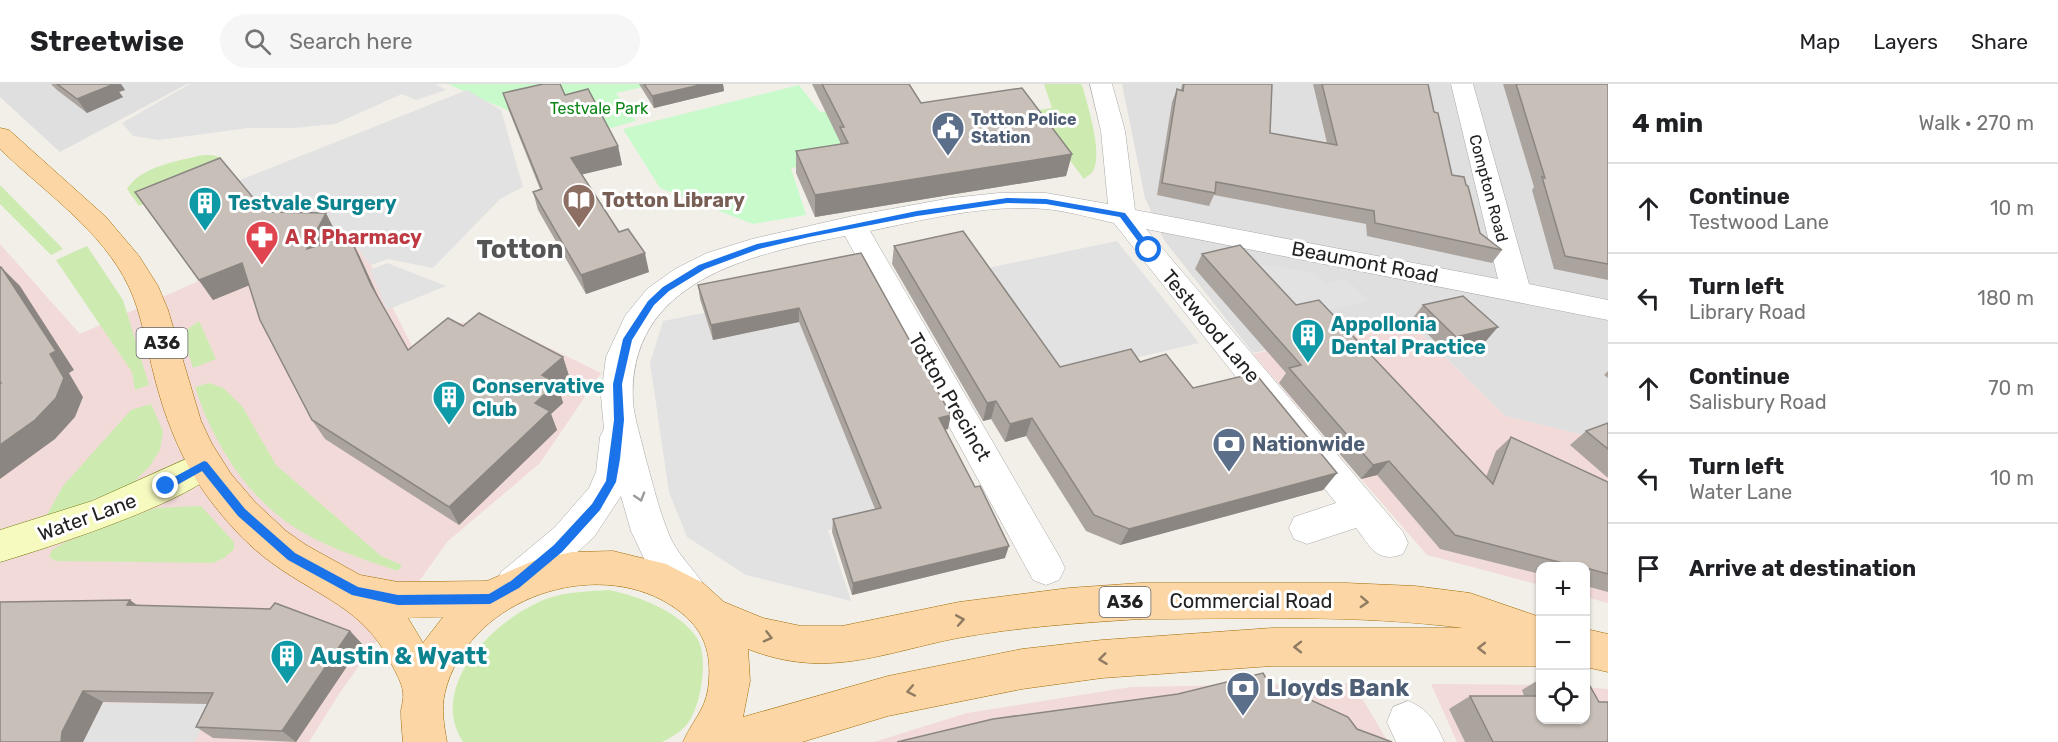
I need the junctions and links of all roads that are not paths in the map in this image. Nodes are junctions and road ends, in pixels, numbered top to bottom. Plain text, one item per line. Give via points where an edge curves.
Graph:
1 (1101, 84) edge
2 (1462, 84) edge
3 (0, 135) edge
4 (1122, 215) junction
5 (853, 225) junction
6 (1516, 292) junction
7 (1608, 310) edge
8 (619, 420) junction
9 (204, 465) junction
10 (1364, 510) junction
11 (1308, 528) dead end
12 (1390, 543) dead end
13 (0, 546) edge
14 (1047, 568) dead end
15 (356, 592) junction
16 (503, 592) junction
17 (702, 606) junction
18 (1536, 633) edge
19 (1536, 647) edge
20 (1590, 649) edge
21 (1608, 653) edge
22 (420, 723) edge
23 (705, 742) edge
24 (730, 742) edge

1 - 4 street, Testwood Lane via 1113,131
2 - 6 street, Compton Road
3 - 9 main road, A36 via 103,229 125,255 144,288 186,428
4 - 5 street, Beaumont Road via 1046,201 1007,201
4 - 6 street, Beaumont Road
4 - 10 street, Testwood Lane
5 - 8 street, Beaumont Road via 738,252 702,267 666,289 642,314 627,339 617,384
5 - 14 street, Totton Precinct
6 - 7 street, Beaumont Road
8 - 16 street via 611,482 596,507 558,549
8 -> 17 street via 655,543
9 - 13 street, Water Lane via 117,507 53,532
9 - 15 main road, A36 via 242,513 291,557
10 - 11 street
10 - 12 street, Testwood Lane
15 - 16 main road, A36 via 398,600
15 - 22 main road, A36 via 384,617 409,653
16 - 17 main road, Commercial Road via 548,573 583,567 617,568 648,572 677,586
16 - 22 main road via 470,615 452,635 435,663
17 -> 18 main road, Commercial Road / A36 via 761,636 801,645 842,645 960,620 1140,601 1415,604 1470,611
17 - 23 main road via 727,643 730,686 718,727
19 -> 24 main road via 1272,647 1102,659 1022,669 888,696
20 - 21 main road

